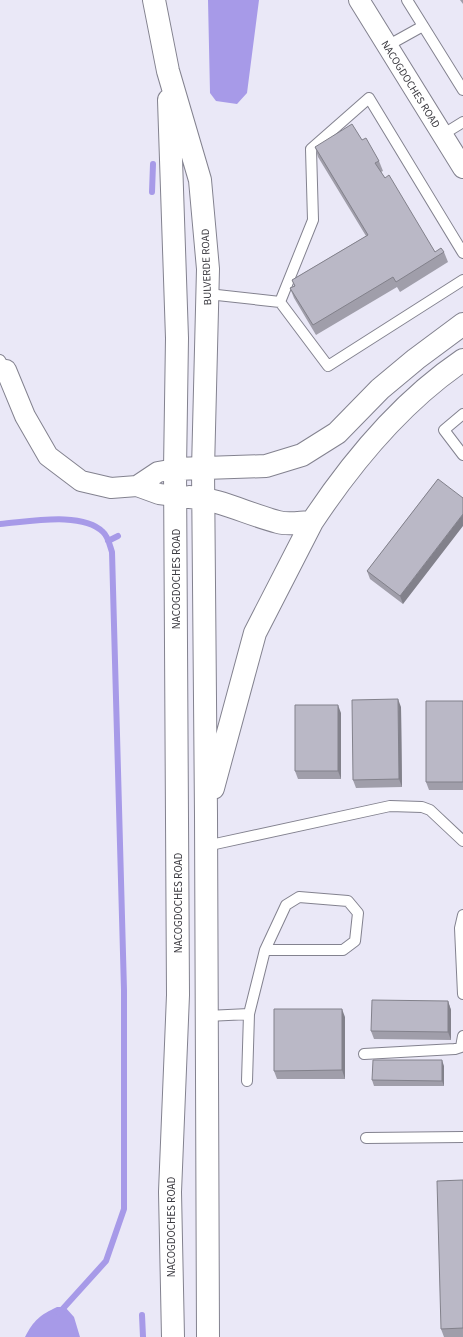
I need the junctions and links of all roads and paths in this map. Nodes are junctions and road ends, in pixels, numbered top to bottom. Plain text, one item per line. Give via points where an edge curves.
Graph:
1 (154, 0) edge
2 (359, 0) edge
3 (407, 0) edge
4 (423, 26) junction
5 (387, 46) junction
6 (168, 70) junction
7 (463, 90) edge
8 (463, 122) edge
9 (442, 135) junction
10 (463, 168) edge
11 (463, 253) edge
12 (463, 280) edge
13 (208, 294) junction
14 (280, 302) junction
15 (463, 324) edge
16 (463, 360) edge
17 (3, 365) edge
18 (463, 414) edge
19 (463, 455) edge
20 (175, 469) junction
21 (203, 469) junction
22 (137, 486) junction
23 (175, 496) junction
24 (203, 498) junction
25 (312, 522) junction
26 (206, 814) junction
27 (463, 841) edge
28 (206, 846) junction
29 (463, 915) edge
30 (266, 950) junction
31 (463, 994) edge
32 (249, 1014) junction
33 (207, 1016) junction
34 (463, 1036) edge
35 (462, 1047) edge
36 (364, 1054) dead end
37 (247, 1081) dead end
38 (463, 1137) edge
39 (366, 1138) dead end
40 (173, 1337) edge
41 (208, 1337) edge

1 - 6 main road, BULVERDE ROAD
2 - 5 street, NACOGDOCHES ROAD
3 - 4 lane
4 - 5 lane
4 - 7 lane
5 - 9 street, NACOGDOCHES ROAD
6 - 13 main road, BULVERDE ROAD via 200,180
6 - 20 main road, BULVERDE ROAD via 170,187 177,331
8 - 9 lane
9 - 10 street, NACOGDOCHES ROAD
11 - 14 lane via 369,98 311,149 313,220
12 - 14 lane via 328,366
13 - 14 lane
13 - 21 main road, BULVERDE ROAD
15 - 21 main road via 380,389 337,433 302,456 266,466
16 - 25 main road via 400,410 337,483
17 - 22 street via 25,416 48,456 81,481 111,488
18 - 19 lane via 444,430
20 - 21 main road
20 - 22 street via 158,472
20 - 23 main road, NACOGDOCHES ROAD
21 - 24 main road
22 - 23 street via 159,494
23 - 24 main road
23 - 40 main road, NACOGDOCHES ROAD via 178,995 170,1192
24 - 25 main road via 278,522
24 - 26 main road
25 - 26 main road via 255,633
26 - 28 main road
27 - 28 lane via 430,810 422,807 390,806
28 - 33 main road
29 - 31 lane via 460,928
30 - 30 lane via 286,904 299,897 348,901 358,913 355,941 343,950
30 - 32 lane
32 - 33 lane
32 - 37 lane
33 - 41 main road
34 - 35 lane
35 - 36 lane
38 - 39 lane

